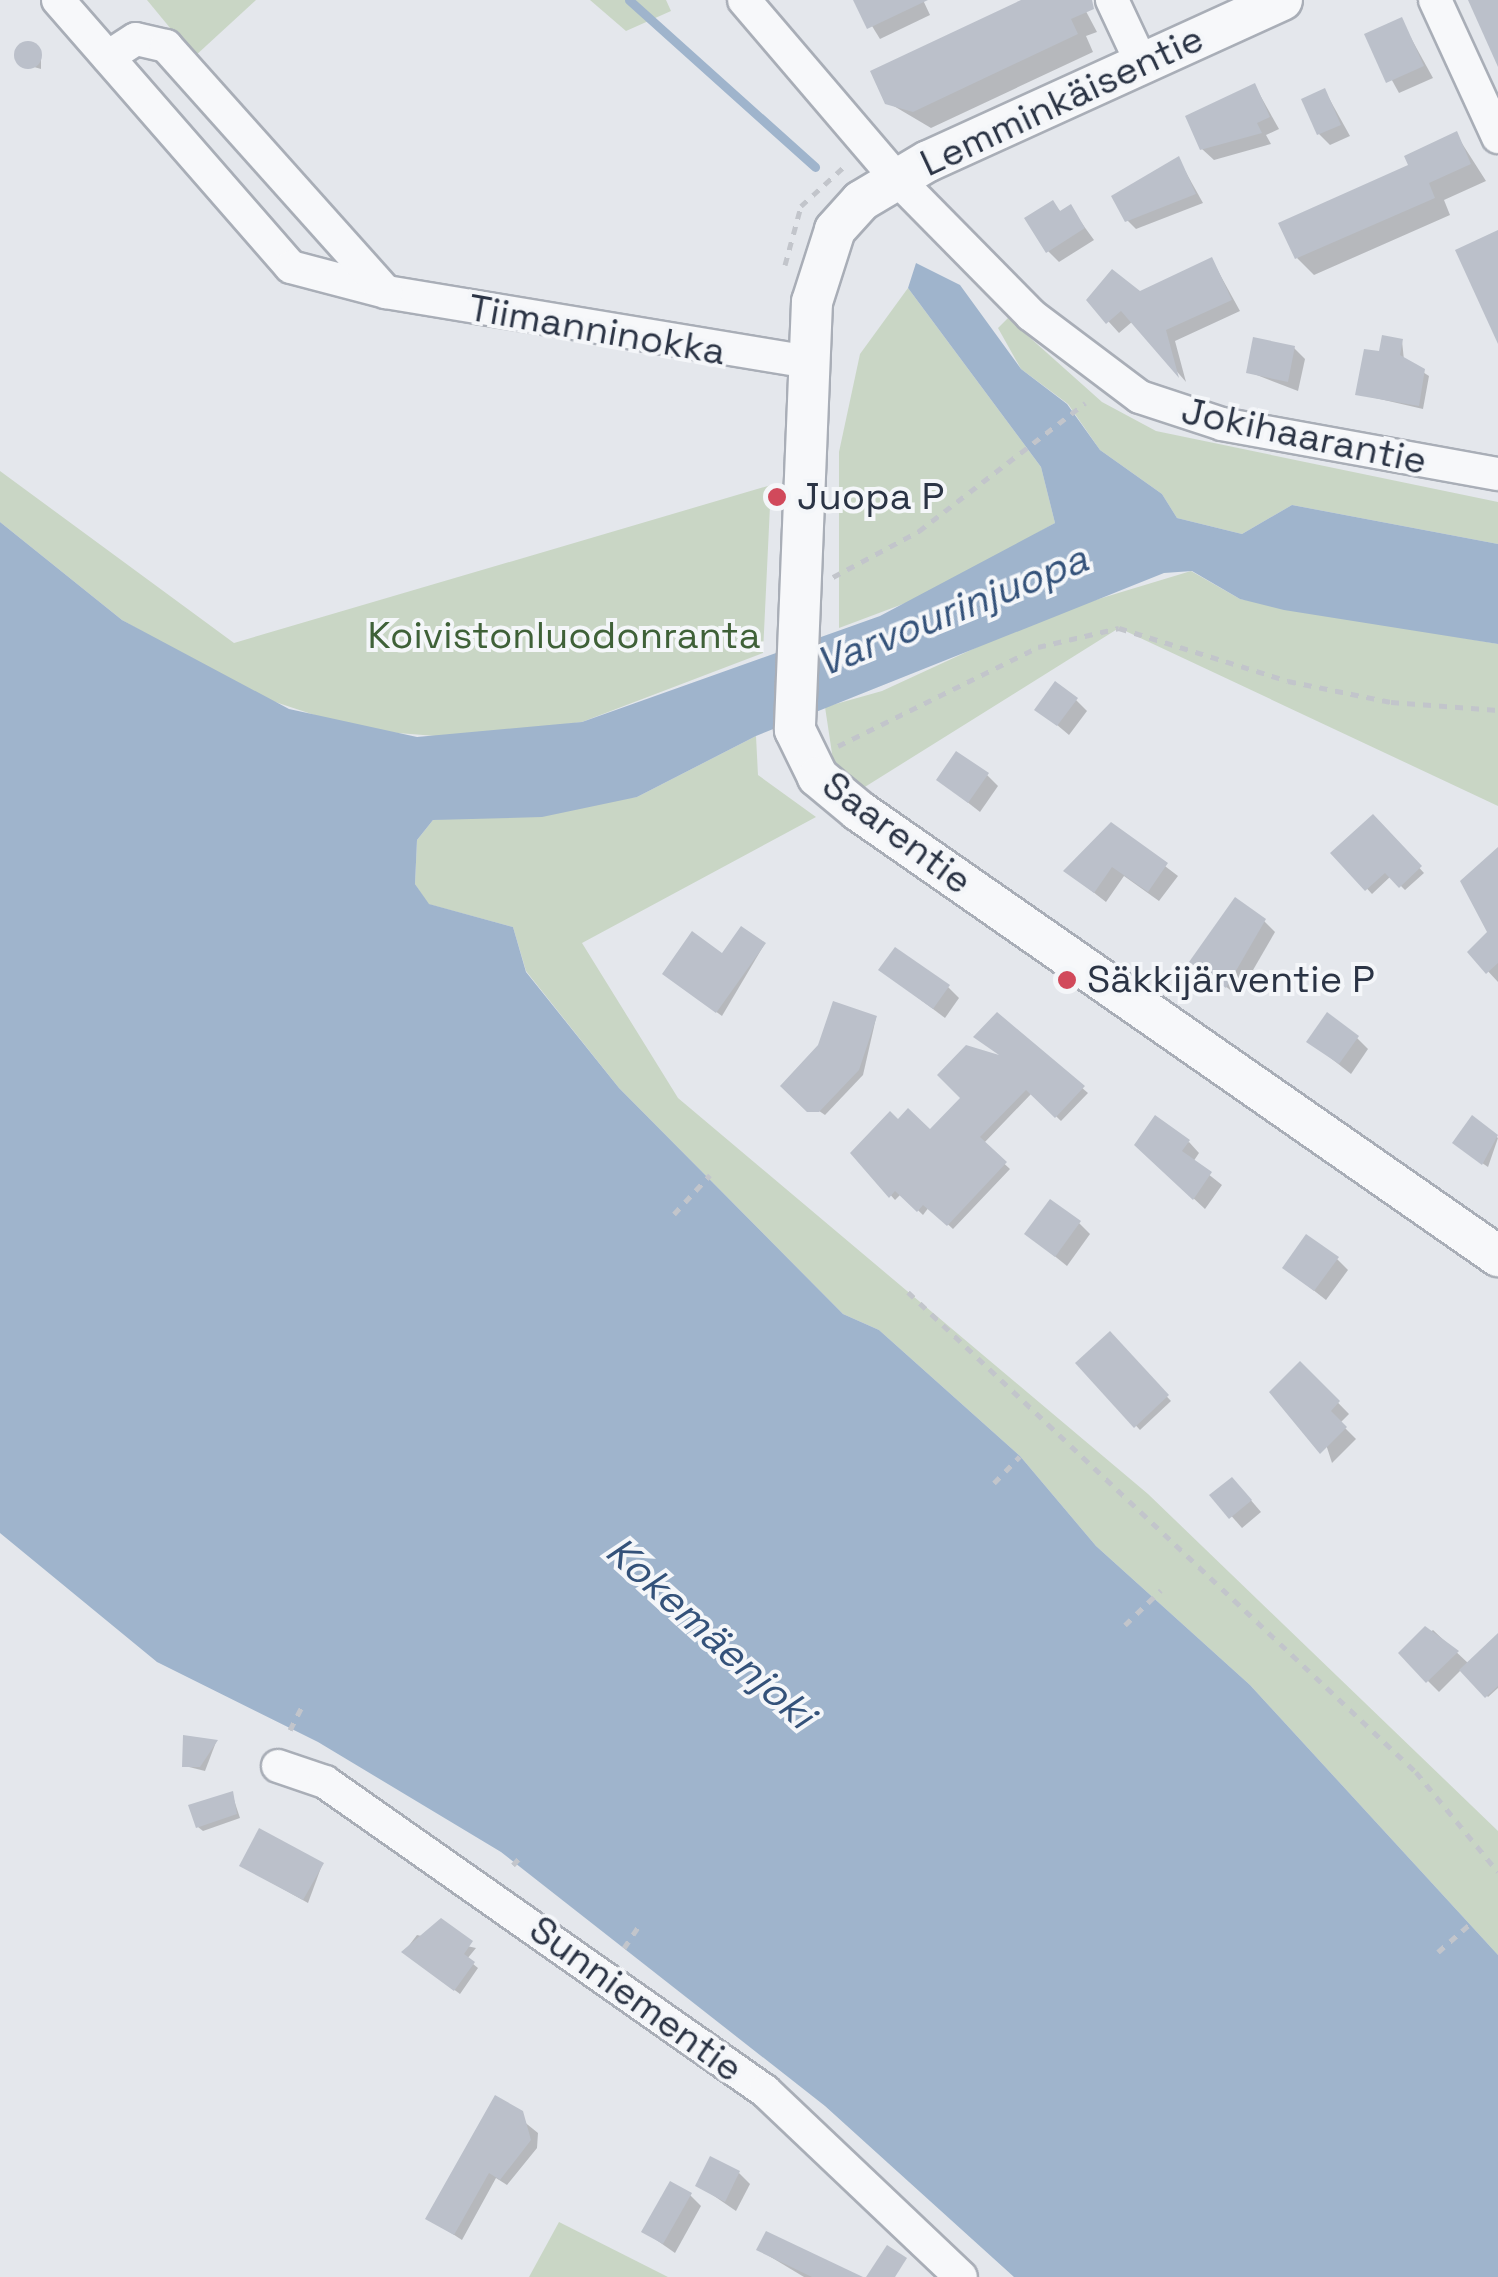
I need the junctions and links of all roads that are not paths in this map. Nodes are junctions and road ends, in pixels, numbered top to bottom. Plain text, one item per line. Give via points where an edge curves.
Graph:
1 (58, 0) edge
2 (744, 0) edge
3 (1112, 0) edge
4 (1282, 0) edge
5 (1434, 0) edge
6 (108, 57) junction
7 (1142, 64) junction
8 (1498, 138) edge
9 (887, 167) junction
10 (386, 292) junction
11 (808, 362) junction
12 (1498, 474) edge
13 (1498, 1256) edge
14 (278, 1766) dead end
15 (960, 2277) edge

1 - 6 street, Tiimanninokka
2 - 9 street, Jokihaarantie
3 - 7 street
4 - 7 street, Lemminkäisentie
5 - 8 street
6 - 10 street, Tiimanninokka via 292,267
6 - 10 street via 136,38 166,46
7 - 9 street, Lemminkäisentie
9 - 11 street via 835,230 818,268
9 - 12 street, Jokihaarantie via 1031,315 1140,398 1222,424
10 - 11 street, Tiimanninokka
11 - 13 street, Saarentie via 792,624 801,745 859,812
14 - 15 street, Sunniementie via 325,1782 765,2090

